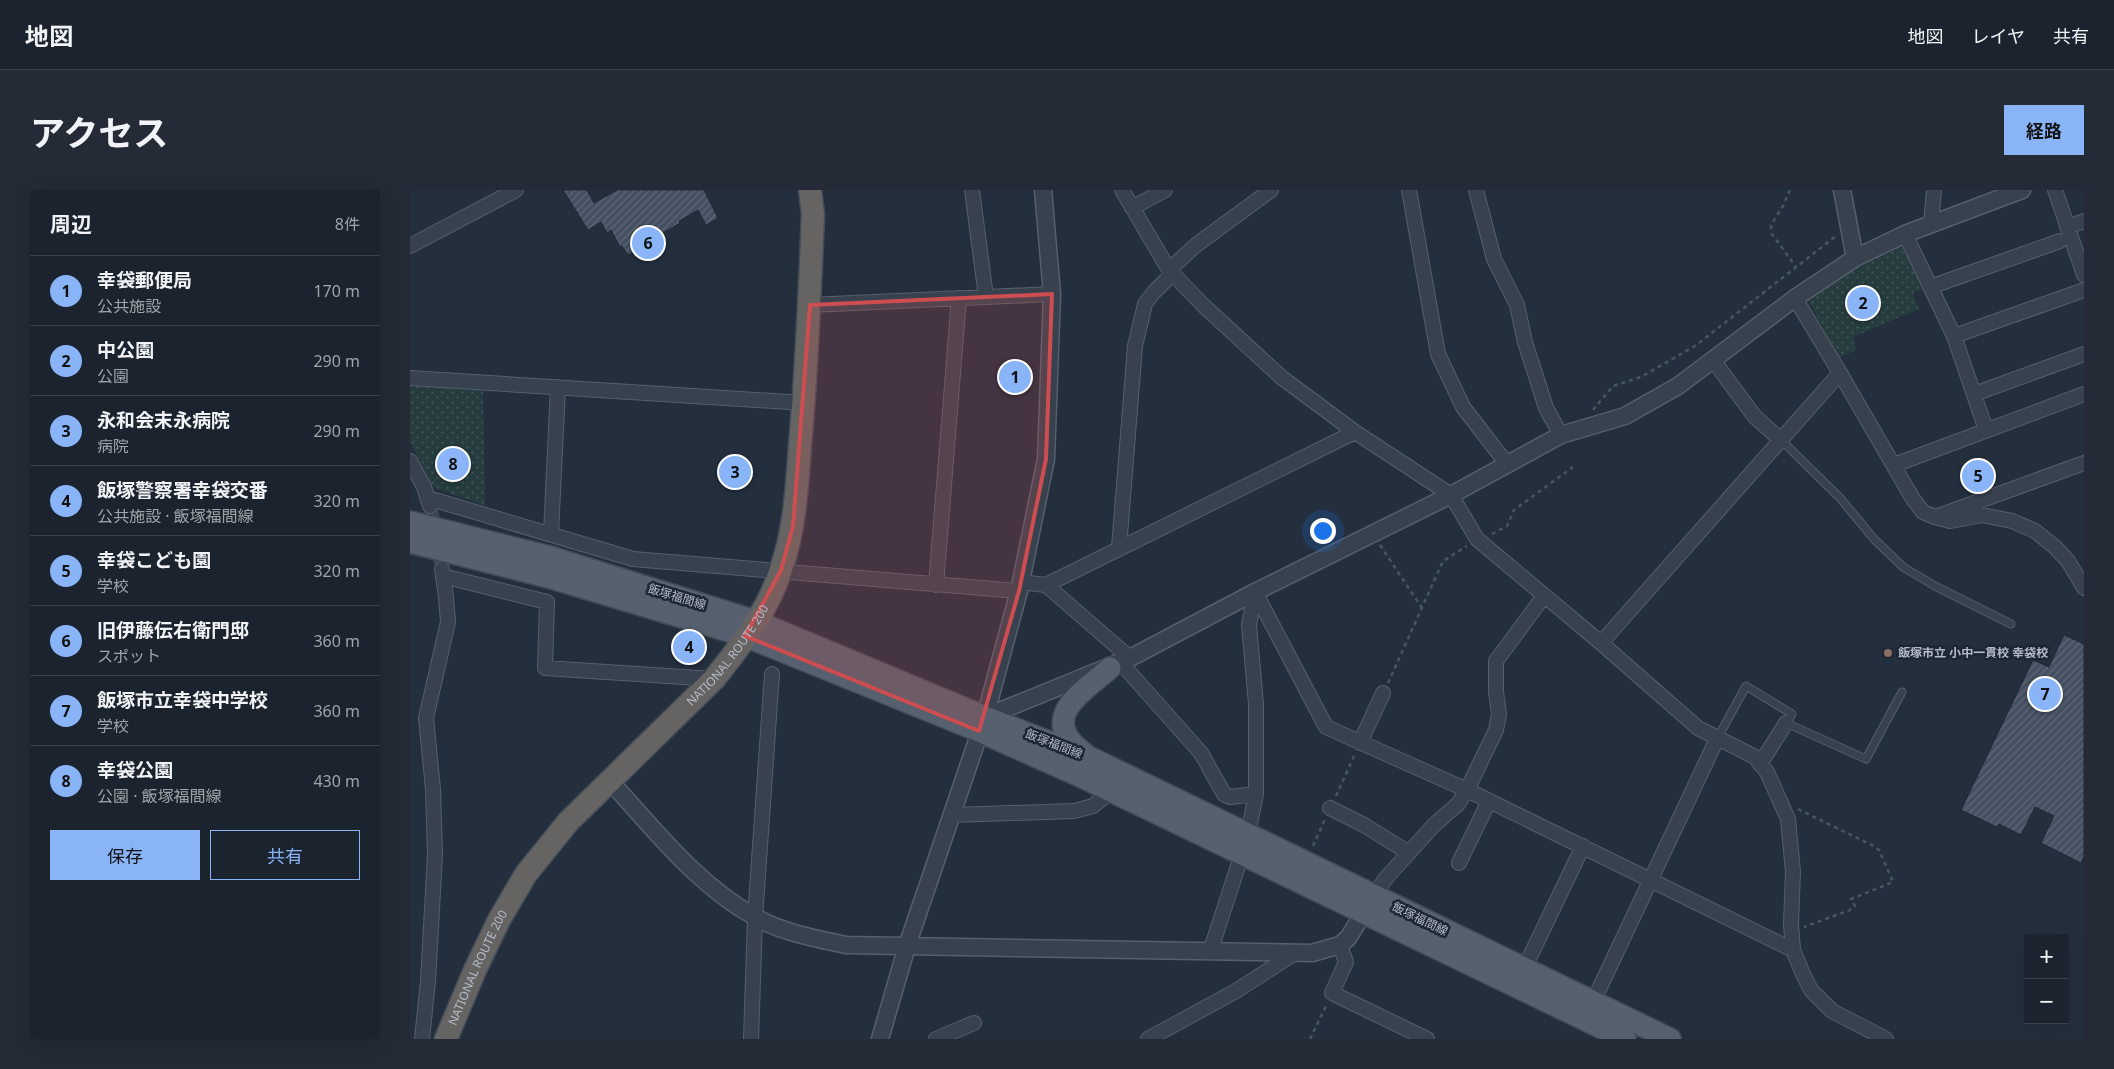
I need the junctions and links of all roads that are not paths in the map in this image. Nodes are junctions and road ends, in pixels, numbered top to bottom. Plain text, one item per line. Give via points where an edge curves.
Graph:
1 (516, 190) edge
2 (810, 190) edge
3 (972, 190) edge
4 (1043, 190) edge
5 (1122, 190) edge
6 (1164, 190) edge
7 (1271, 190) edge
8 (1409, 190) edge
9 (1476, 190) edge
10 (1842, 190) edge
11 (1934, 190) edge
12 (2055, 190) edge
13 (2015, 191) edge
14 (1132, 208) junction
15 (2084, 222) edge
16 (1930, 224) junction
17 (2067, 228) junction
18 (1905, 234) junction
19 (2060, 241) dead end
20 (410, 246) edge
21 (1855, 258) junction
22 (1170, 272) junction
23 (2084, 275) edge
24 (1930, 287) junction
25 (2084, 290) edge
26 (1052, 294) junction
27 (986, 297) junction
28 (959, 298) junction
29 (1795, 298) junction
30 (810, 305) junction
31 (1954, 336) junction
32 (2084, 354) edge
33 (1713, 360) junction
34 (1840, 372) junction
35 (410, 378) edge
36 (558, 387) junction
37 (1974, 394) junction
38 (2084, 394) edge
39 (804, 403) junction
40 (1986, 430) junction
41 (1355, 432) junction
42 (1561, 435) junction
43 (1781, 440) junction
44 (410, 461) edge
45 (2084, 463) edge
46 (1508, 464) junction
47 (1894, 465) junction
48 (1451, 495) junction
49 (1935, 517) junction
50 (410, 522) edge
51 (552, 534) junction
52 (410, 542) edge
53 (1119, 548) junction
54 (781, 570) junction
55 (936, 585) junction
56 (1046, 585) junction
57 (1019, 587) junction
58 (2084, 588) edge
59 (1255, 592) junction
60 (1544, 596) junction
61 (2011, 624) dead end
62 (750, 629) junction
63 (1601, 643) junction
64 (1120, 663) junction
65 (772, 674) dead end
66 (714, 679) junction
67 (1902, 692) dead end
68 (1383, 693) road end
69 (1786, 722) junction
70 (982, 724) junction
71 (1717, 739) junction
72 (1360, 743) junction
73 (1092, 760) junction
74 (1760, 764) junction
75 (610, 781) junction
76 (1111, 790) junction
77 (1467, 790) junction
78 (1256, 794) junction
79 (1489, 801) junction
80 (1330, 808) dead end
81 (951, 815) junction
82 (1248, 834) junction
83 (1583, 846) junction
84 (1409, 853) junction
85 (1242, 854) junction
86 (1459, 862) dead end
87 (1651, 879) junction
88 (1368, 905) junction
89 (755, 918) junction
90 (907, 946) junction
91 (1340, 946) junction
92 (1793, 950) junction
93 (1210, 952) junction
94 (1295, 953) junction
95 (1524, 968) junction
96 (1593, 1002) junction
97 (974, 1023) dead end
98 (422, 1039) edge
99 (446, 1039) edge
100 (751, 1039) edge
101 (880, 1039) edge
102 (936, 1039) edge
103 (1148, 1039) edge
104 (1427, 1039) edge
105 (1625, 1039) edge
106 (1670, 1039) edge
107 (1886, 1039) edge

1 - 20 street
2 - 30 highway, NATIONAL ROUTE 200 via 813,214
3 - 27 street
4 - 26 street
5 - 14 street
6 - 14 street
7 - 22 street via 1196,245
8 - 46 street via 1438,354 1463,407
9 - 42 street via 1494,259 1516,305 1546,408
10 - 21 street
11 - 16 street
12 - 17 street
13 - 16 street
14 - 22 street
15 - 17 street
16 - 18 street
17 - 23 street
18 - 21 street
18 - 24 street
19 - 24 street
21 - 29 street
22 - 41 street via 1282,377
22 - 53 street via 1145,304 1135,346
24 - 31 street
25 - 31 street
26 - 27 street
26 - 57 street via 1046,459
27 - 28 street
28 - 30 street
28 - 55 street
29 - 33 street
29 - 34 street
30 - 39 highway, NATIONAL ROUTE 200
31 - 37 street
32 - 37 street
33 - 42 street via 1678,386 1625,416
33 - 43 street via 1755,417
34 - 43 street
34 - 47 street
35 - 36 street
36 - 39 street
36 - 51 street
37 - 40 street
38 - 40 street
39 - 54 highway, NATIONAL ROUTE 200 via 793,526
40 - 47 street
41 - 48 street
41 - 53 street
42 - 46 street
43 - 61 lane via 1904,567
43 - 63 street
44 - 51 street via 430,503
45 - 49 street
46 - 48 street
47 - 49 street via 1923,512
48 - 59 street
48 - 60 street via 1477,540
49 - 58 street via 1950,521 1982,515 2012,521 2035,531 2068,561
50 - 62 main road, 飯塚福間線 via 550,557
51 - 54 street via 633,559
52 - 62 main road, 飯塚福間線
53 - 56 street
54 - 55 street
54 - 62 highway, NATIONAL ROUTE 200
55 - 57 street
56 - 57 street
56 - 64 street
57 - 70 street
59 - 64 street
59 - 72 street via 1326,727
59 - 78 street via 1249,625 1256,704
60 - 63 street
60 - 77 street via 1496,661 1499,714 1496,730
62 - 66 highway, NATIONAL ROUTE 200
62 - 70 main road, 飯塚福間線
63 - 71 street via 1698,728
64 - 70 street
64 - 73 main road via 1068,705 1064,714 1066,736
64 - 78 street via 1201,754 1224,794 1230,797
65 - 89 street
66 - 75 highway, NATIONAL ROUTE 200
66 - 98 street via 545,668 547,602 442,572 448,622 426,718 435,855
67 - 69 lane via 1866,759
68 - 72 street
69 - 71 lane via 1792,714 1746,686
69 - 74 street
70 - 73 main road, 飯塚福間線
70 - 76 main road, 飯塚福間線
70 - 81 street
71 - 74 street via 1755,757
71 - 87 street
72 - 77 street
73 - 82 main road, 飯塚福間線
74 - 92 street via 1767,772 1788,819 1793,872
75 - 89 street via 678,854 714,888
75 - 99 highway, NATIONAL ROUTE 200 via 568,822 526,874 494,929
76 - 81 street via 1093,806 1074,811
76 - 85 main road, 飯塚福間線
77 - 79 street
77 - 84 street via 1458,804
78 - 82 street
79 - 83 street
79 - 86 street
80 - 84 street
81 - 90 street
82 - 88 main road, 飯塚福間線
83 - 87 street
83 - 95 street
84 - 88 street via 1386,878
85 - 88 main road, 飯塚福間線
85 - 93 street
87 - 92 street
87 - 96 street
88 - 91 street
88 - 95 main road, 飯塚福間線
88 - 105 main road, 飯塚福間線
89 - 90 street via 802,935 846,945
89 - 100 street
90 - 93 street
90 - 101 street
91 - 94 street via 1312,953
91 - 104 street via 1346,962 1332,994
92 - 107 street via 1811,990 1832,1011
93 - 94 street
94 - 103 street via 1236,991
95 - 96 main road, 飯塚福間線
96 - 106 main road, 飯塚福間線
97 - 102 street

